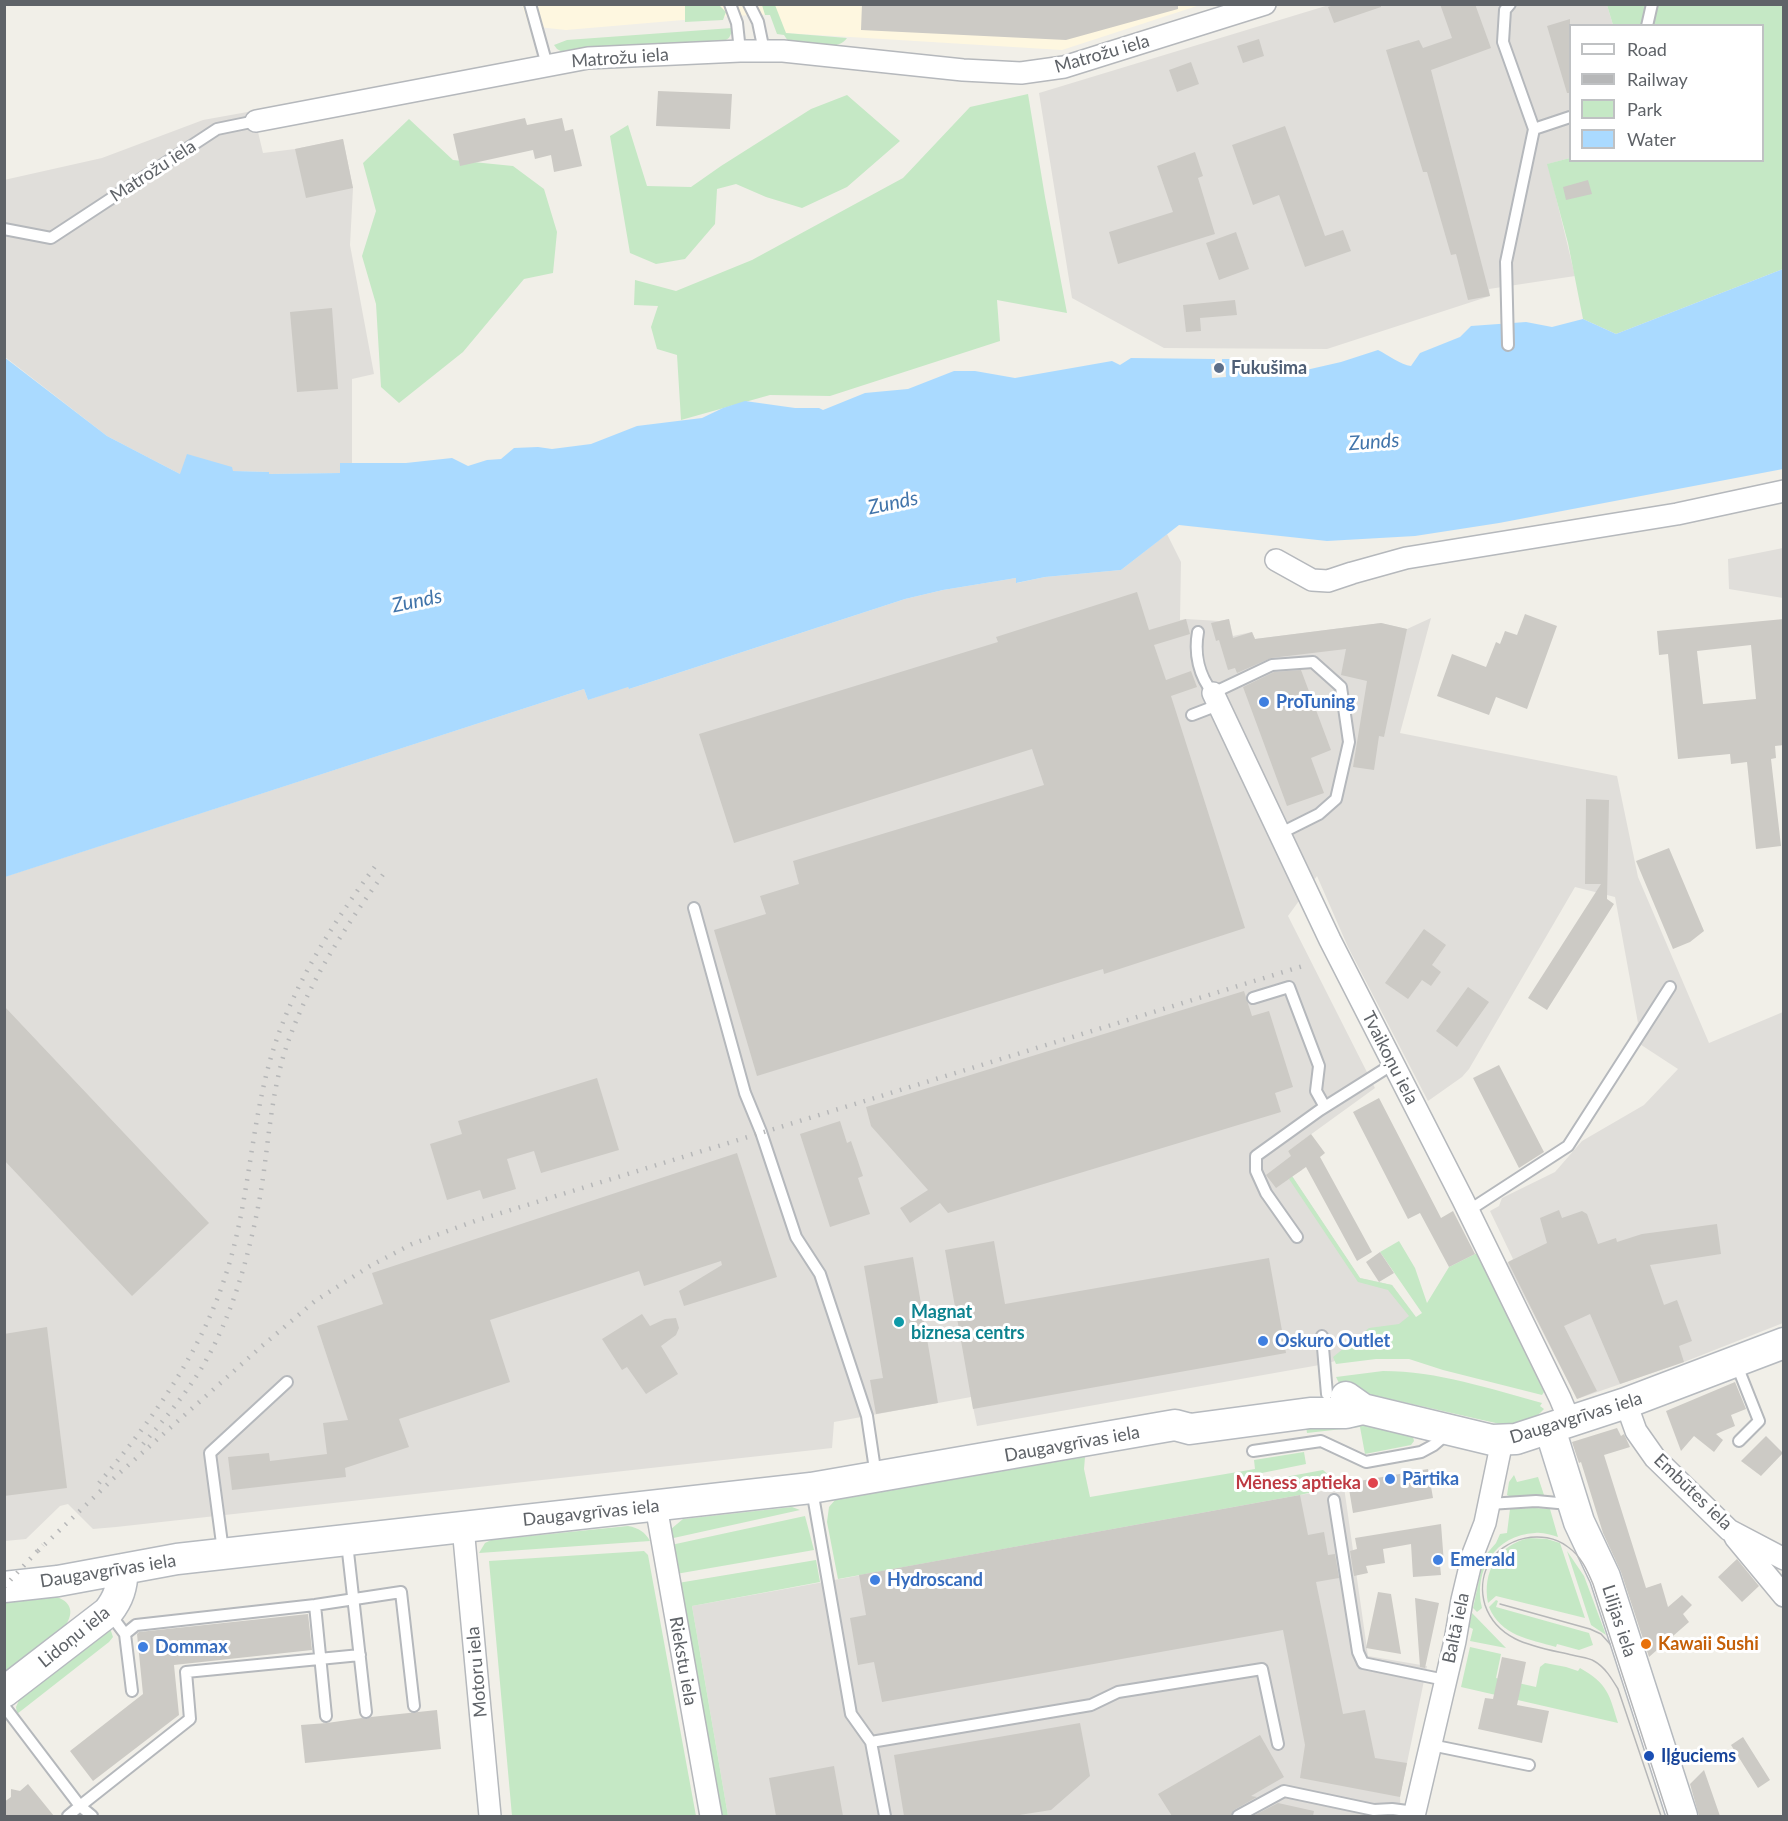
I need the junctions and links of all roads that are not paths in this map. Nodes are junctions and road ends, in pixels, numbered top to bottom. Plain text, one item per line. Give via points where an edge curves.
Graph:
1 (530, 4) edge
2 (730, 4) edge
3 (749, 4) edge
4 (1264, 4) edge
5 (1510, 4) edge
6 (1652, 4) edge
7 (1647, 24) edge
8 (740, 51) junction
9 (764, 51) junction
10 (548, 65) junction
11 (1569, 117) edge
12 (256, 121) joint
13 (1534, 129) junction
14 (4, 229) edge
15 (1508, 345) dead end
16 (1784, 491) edge
17 (1276, 560) dead end
18 (1198, 632) dead end
19 (1215, 699) junction
20 (1192, 715) dead end
21 (1280, 834) junction
22 (694, 908) dead end
23 (1670, 987) dead end
24 (1253, 998) dead end
25 (1393, 1064) junction
26 (1324, 1107) junction
27 (1468, 1211) junction
28 (1297, 1237) dead end
29 (1322, 1336) dead end
30 (1784, 1343) edge
31 (1736, 1362) junction
32 (287, 1382) dead end
33 (1327, 1394) junction
34 (1626, 1403) junction
35 (1363, 1409) junction
36 (1175, 1425) junction
37 (1560, 1425) junction
38 (1450, 1430) junction
39 (1502, 1441) junction
40 (1739, 1441) dead end
41 (1253, 1451) dead end
42 (877, 1478) junction
43 (811, 1488) junction
44 (1334, 1500) dead end
45 (1489, 1504) junction
46 (1574, 1504) junction
47 (656, 1506) junction
48 (463, 1527) junction
49 (1729, 1530) junction
50 (346, 1540) junction
51 (223, 1554) junction
52 (1784, 1559) edge
53 (123, 1569) junction
54 (4, 1587) edge
55 (1784, 1596) edge
56 (354, 1599) junction
57 (315, 1605) junction
58 (116, 1623) junction
59 (360, 1655) junction
60 (320, 1659) junction
61 (1445, 1680) junction
62 (132, 1690) dead end
63 (4, 1692) edge
64 (4, 1706) edge
65 (414, 1706) dead end
66 (366, 1712) dead end
67 (326, 1716) dead end
68 (871, 1742) junction
69 (1278, 1744) dead end
70 (1431, 1745) junction
71 (1529, 1765) dead end
72 (80, 1806) junction
73 (1414, 1814) edge
74 (68, 1816) edge
75 (92, 1816) edge
76 (490, 1816) edge
77 (711, 1816) edge
78 (885, 1816) edge
79 (1238, 1816) edge
80 (1682, 1816) edge

1 - 10 lane
2 - 8 lane
3 - 9 lane via 758,22
4 - 9 street, Matrožu iela via 1038,72 963,70
5 - 13 lane via 1505,9 1503,42
6 - 7 lane
8 - 9 street, Matrožu iela
8 - 10 street, Matrožu iela via 588,58
10 - 12 street, Matrožu iela
11 - 13 lane
12 - 14 lane, Matrožu iela via 218,129 51,238
13 - 15 lane via 1506,262
16 - 17 street via 1677,514 1406,558 1328,581 1312,580
18 - 19 lane via 1198,663 1203,682
19 - 20 lane
19 - 21 street, Tvaikoņu iela
19 - 21 lane via 1272,665 1313,662 1341,687 1349,742 1336,799 1319,814
21 - 25 street, Tvaikoņu iela
22 - 42 lane via 745,1093 796,1237 820,1274 867,1416
23 - 27 lane via 1569,1146
24 - 26 lane via 1289,987 1319,1066 1316,1091
25 - 26 lane
25 - 27 street, Tvaikoņu iela
26 - 28 lane via 1256,1156 1256,1171 1266,1193
27 - 37 street, Tvaikoņu iela via 1560,1398
29 - 33 lane
30 - 31 main road, Daugavgrīvas iela
31 - 34 main road, Daugavgrīvas iela
31 - 40 lane via 1759,1421
32 - 51 lane via 210,1453
33 - 35 main road, Daugavgrīvas iela via 1347,1398
33 - 36 main road, Daugavgrīvas iela via 1188,1415
34 - 37 main road, Daugavgrīvas iela
34 - 49 street, Embūtes iela via 1636,1431 1655,1458
35 - 36 main road, Daugavgrīvas iela via 1190,1429
35 - 38 main road, Daugavgrīvas iela
36 - 42 main road, Daugavgrīvas iela
37 - 39 main road, Daugavgrīvas iela
37 - 46 main road, Lilijas iela
38 - 39 main road, Daugavgrīvas iela
38 - 41 lane via 1421,1452 1366,1462 1321,1441
39 - 45 street, Baltā iela
42 - 43 main road, Daugavgrīvas iela
43 - 47 main road, Daugavgrīvas iela
43 - 68 lane via 851,1714
44 - 61 lane via 1363,1663
45 - 46 lane
45 - 61 street, Baltā iela via 1473,1554
46 - 80 main road, Lilijas iela via 1605,1577
47 - 48 main road, Daugavgrīvas iela
47 - 77 street, Riekstu iela
48 - 50 main road, Daugavgrīvas iela
48 - 76 street, Motoru iela
49 - 52 street, Embūtes iela
49 - 55 street
50 - 51 main road, Daugavgrīvas iela
50 - 56 lane
51 - 53 main road, Daugavgrīvas iela
53 - 54 main road, Daugavgrīvas iela
53 - 58 main road, Lidoņu iela
56 - 57 lane
56 - 59 lane
56 - 65 lane via 401,1592
57 - 58 lane via 136,1625
57 - 60 lane
58 - 62 lane
58 - 63 main road, Lidoņu iela
59 - 60 lane
59 - 66 lane
60 - 67 lane
60 - 72 lane via 186,1672 190,1719
61 - 70 street, Baltā iela
64 - 72 lane
68 - 69 lane via 1091,1705 1118,1692 1262,1669
68 - 78 lane
70 - 71 lane
70 - 73 street, Baltā iela
72 - 74 lane
72 - 75 lane
73 - 79 lane via 1374,1810 1284,1791

